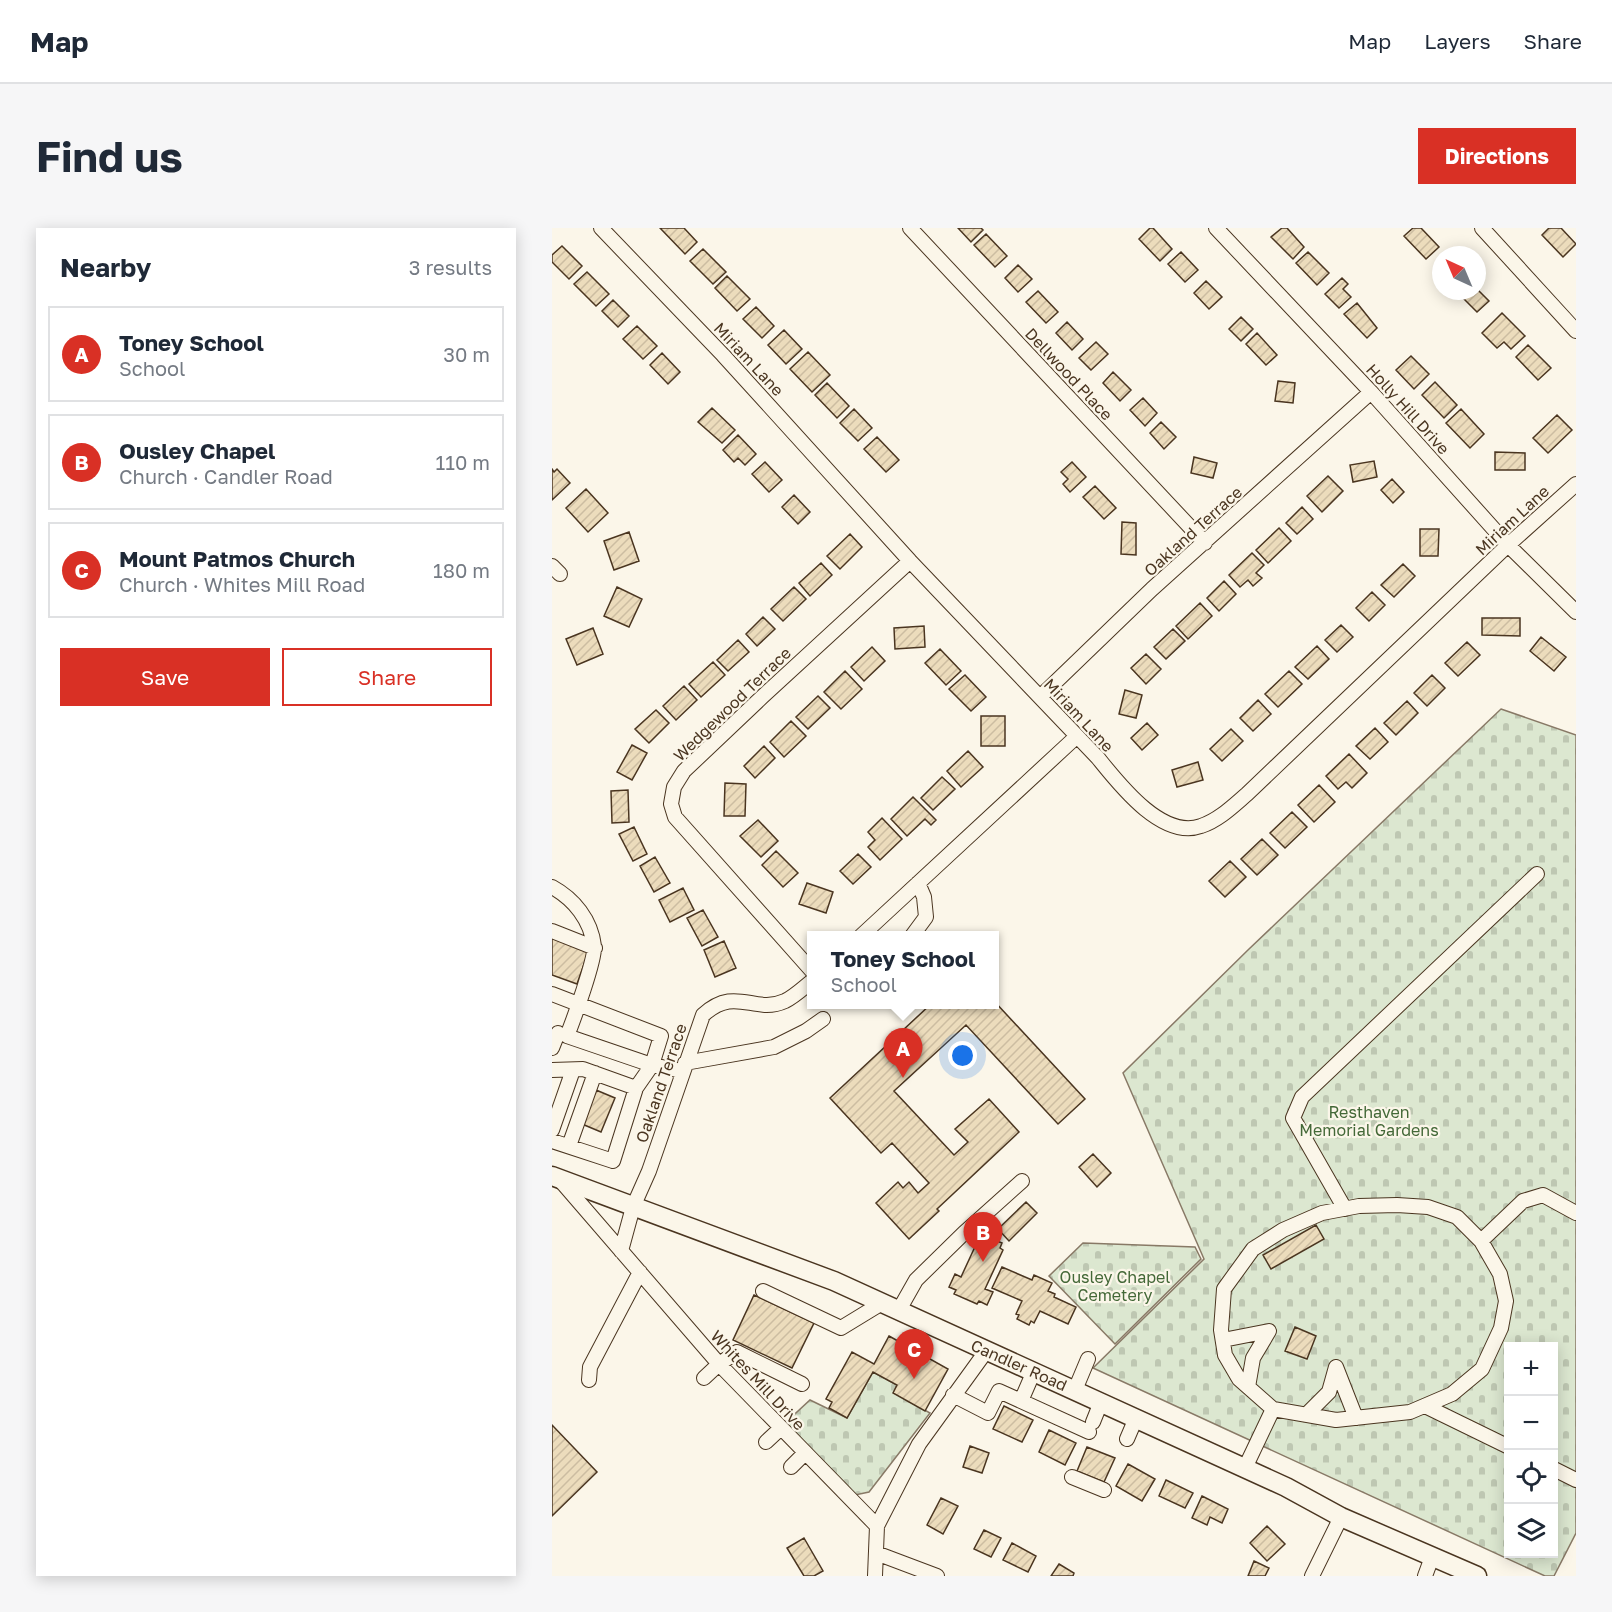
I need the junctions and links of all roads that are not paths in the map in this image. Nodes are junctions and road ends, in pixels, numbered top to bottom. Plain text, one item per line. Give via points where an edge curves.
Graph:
1 (600, 228) edge
2 (910, 228) edge
3 (1216, 228) edge
4 (1482, 228) edge
5 (1576, 331) edge
6 (1371, 392) junction
7 (1576, 484) edge
8 (1205, 543) junction
9 (1508, 545) junction
10 (910, 561) junction
11 (1576, 612) edge
12 (1040, 697) junction
13 (1076, 737) junction
14 (1537, 874) dead end
15 (918, 883) junction
16 (552, 887) edge
17 (552, 931) edge
18 (866, 931) edge
19 (916, 931) edge
20 (595, 948) junction
21 (807, 965) edge
22 (807, 985) edge
23 (552, 994) edge
24 (579, 1003) junction
25 (823, 1019) dead end
26 (558, 1033) dead end
27 (552, 1048) edge
28 (652, 1065) junction
29 (684, 1067) junction
30 (552, 1070) edge
31 (573, 1070) junction
32 (595, 1073) junction
33 (636, 1088) junction
34 (552, 1130) edge
35 (552, 1141) edge
36 (569, 1146) junction
37 (555, 1177) edge
38 (1022, 1181) dead end
39 (633, 1207) junction
40 (1345, 1209) junction
41 (1576, 1213) edge
42 (1481, 1241) junction
43 (621, 1251) junction
44 (639, 1272) junction
45 (763, 1291) dead end
46 (890, 1306) junction
47 (1223, 1340) junction
48 (987, 1350) junction
49 (1088, 1359) dead end
50 (718, 1364) junction
51 (1034, 1371) junction
52 (589, 1373) dead end
53 (704, 1378) dead end
54 (802, 1384) dead end
55 (1248, 1387) junction
56 (1075, 1390) junction
57 (953, 1395) junction
58 (1021, 1401) junction
59 (1101, 1402) junction
60 (1425, 1406) junction
61 (1273, 1409) junction
62 (1306, 1415) junction
63 (1136, 1418) junction
64 (1356, 1418) junction
65 (781, 1428) junction
66 (1127, 1439) dead end
67 (766, 1442) dead end
68 (1504, 1445) edge
69 (804, 1453) junction
70 (790, 1467) dead end
71 (1245, 1468) junction
72 (1558, 1471) edge
73 (1072, 1477) dead end
74 (1576, 1480) edge
75 (1104, 1490) dead end
76 (1341, 1517) junction
77 (877, 1526) junction
78 (876, 1553) junction
79 (1432, 1557) junction
80 (875, 1576) edge
81 (937, 1576) edge
82 (1312, 1576) edge
83 (1425, 1576) edge
84 (1477, 1576) edge

1 - 10 street, Miriam Lane via 732,364
2 - 8 street, Dellwood Place
3 - 6 street, Holly Hill Drive
4 - 5 street
6 - 8 street, Oakland Terrace
6 - 9 street, Holly Hill Drive
7 - 9 street, Miriam Lane
8 - 12 street, Oakland Terrace
9 - 11 street, Holly Hill Drive
9 - 13 street, Miriam Lane via 1247,794 1200,827 1178,827 1143,808
10 - 12 street, Miriam Lane
10 - 21 street, Wedgewood Terrace via 684,771 674,787 671,804 675,817
12 - 13 street, Miriam Lane
13 - 15 street
14 - 40 street via 1302,1097 1293,1118
15 - 18 street
15 - 19 street via 926,916
16 - 20 street via 578,905
17 - 20 street
20 - 24 street
22 - 29 street, Oakland Terrace via 784,1001 727,1001 713,1006 698,1025
23 - 24 street
24 - 28 street via 660,1036
24 - 28 street via 567,1036
25 - 29 street via 774,1047
26 - 27 street
28 - 29 street
28 - 33 street
29 - 39 street, Oakland Terrace
30 - 31 street
31 - 32 street
31 - 34 street
32 - 33 street
32 - 36 street
33 - 36 street via 613,1161
35 - 36 street
37 - 39 main road, Candler Road
37 - 43 street, Whites Mill Drive
38 - 46 street
39 - 43 street
39 - 46 main road, Candler Road via 834,1281
40 - 42 street via 1428,1207 1457,1217
40 - 47 street via 1322,1213 1253,1249 1224,1289
41 - 42 street via 1543,1195 1523,1201
42 - 60 street via 1500,1274 1506,1301 1502,1328 1482,1369 1452,1394
43 - 44 street, Whites Mill Drive
44 - 50 street, Whites Mill Drive
44 - 52 street
45 - 46 street via 841,1328
46 - 48 main road, Candler Road
47 - 55 street via 1225,1355
47 - 55 street via 1269,1331 1253,1358
48 - 51 main road, Candler Road
48 - 57 street
49 - 56 street
50 - 53 street
50 - 54 street via 737,1352
50 - 65 street, Whites Mill Drive via 770,1408
51 - 56 main road, Candler Road
51 - 58 street
55 - 61 street
56 - 59 main road, Candler Road
57 - 58 street via 988,1413 999,1391
57 - 77 street via 919,1444
58 - 59 street via 1091,1427
59 - 63 main road, Candler Road
60 - 64 street via 1410,1412
60 - 68 street
61 - 62 street
61 - 71 street
62 - 64 street via 1336,1420
62 - 64 street via 1329,1392 1336,1367
63 - 66 street
63 - 71 main road, Candler Road
65 - 67 street
65 - 69 street, Whites Mill Drive
69 - 70 street
69 - 77 street, Whites Mill Drive
71 - 76 main road, Candler Road
72 - 74 street
73 - 75 street
76 - 79 main road, Candler Road
76 - 82 street
77 - 78 street
78 - 80 street
78 - 81 street
79 - 83 street
79 - 84 main road, Candler Road

